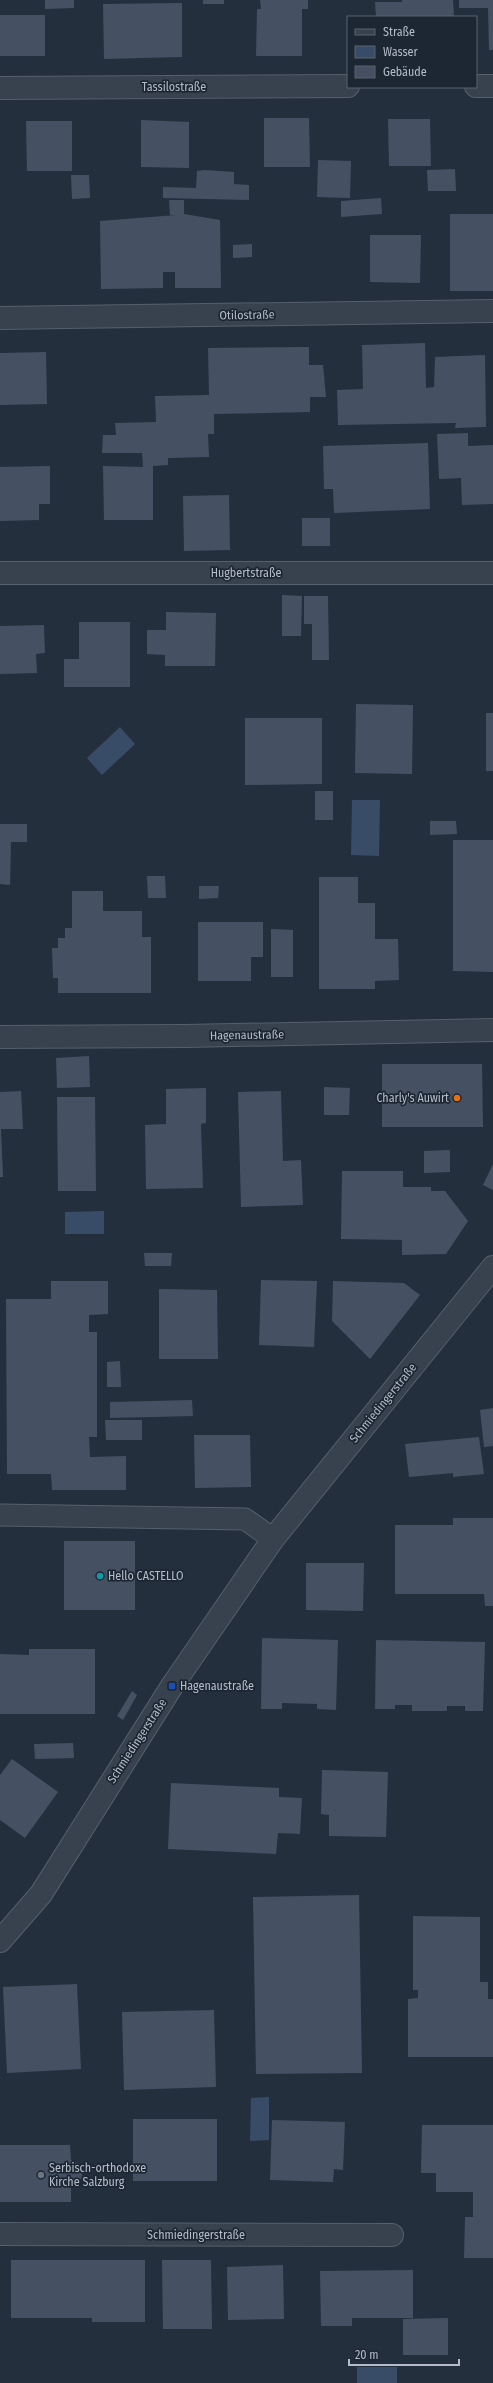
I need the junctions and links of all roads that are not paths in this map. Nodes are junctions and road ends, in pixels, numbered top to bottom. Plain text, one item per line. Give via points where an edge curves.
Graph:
1 (347, 86) edge
2 (477, 86) edge
3 (493, 86) edge
4 (0, 88) edge
5 (493, 311) edge
6 (0, 318) edge
7 (0, 573) edge
8 (493, 573) edge
9 (493, 1030) edge
10 (0, 1037) edge
11 (493, 1267) edge
12 (0, 1515) edge
13 (273, 1539) junction
14 (0, 1941) edge
15 (0, 2234) edge
16 (392, 2235) dead end

1 - 4 street, Tassilostraße
2 - 3 street
5 - 6 street, Otilostraße
7 - 8 street, Hugbertstraße
9 - 10 street, Hagenaustraße
11 - 13 street, Schmiedingerstraße
12 - 13 lane via 245,1519
13 - 14 street, Schmiedingerstraße via 168,1692 41,1894
15 - 16 street, Schmiedingerstraße

